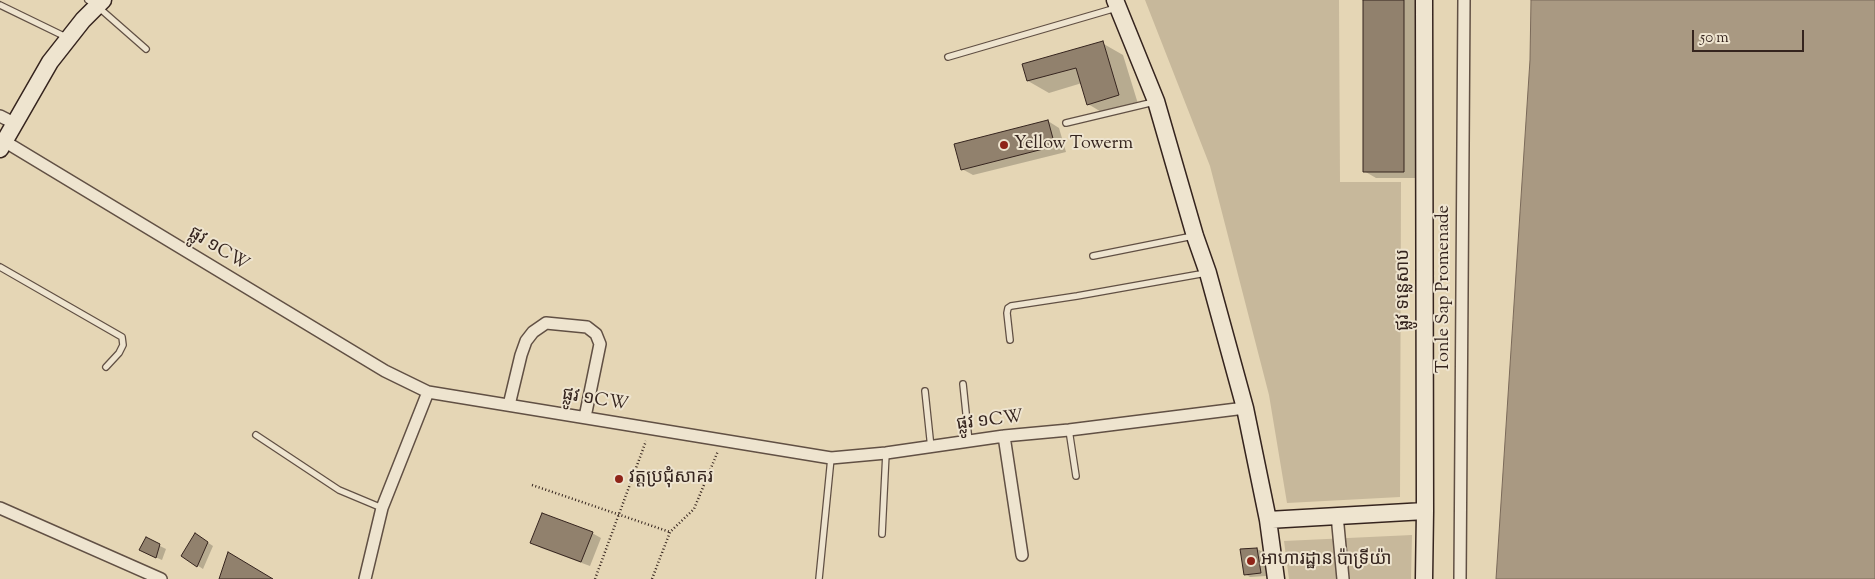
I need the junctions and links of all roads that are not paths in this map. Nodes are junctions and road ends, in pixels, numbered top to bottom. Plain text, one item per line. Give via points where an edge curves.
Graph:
1 (1424, 0) edge
2 (1464, 0) edge
3 (96, 2) edge
4 (1117, 4) edge
5 (0, 5) edge
6 (69, 39) junction
7 (146, 50) dead end
8 (948, 57) dead end
9 (1156, 101) junction
10 (7, 119) edge
11 (1066, 123) dead end
12 (2, 145) edge
13 (1196, 236) junction
14 (1093, 256) dead end
15 (0, 267) edge
16 (1208, 272) junction
17 (1010, 340) dead end
18 (106, 367) dead end
19 (964, 384) dead end
20 (925, 391) dead end
21 (428, 392) junction
22 (509, 405) junction
23 (1244, 408) junction
24 (585, 417) junction
25 (1069, 430) junction
26 (256, 435) dead end
27 (1004, 436) junction
28 (969, 442) junction
29 (931, 448) junction
30 (886, 453) junction
31 (831, 458) junction
32 (1076, 476) dead end
33 (0, 508) edge
34 (382, 508) junction
35 (1425, 512) junction
36 (1337, 515) junction
37 (1268, 520) junction
38 (882, 534) dead end
39 (1022, 555) dead end
40 (161, 579) edge
41 (365, 579) edge
42 (819, 579) edge
43 (1276, 579) edge
44 (1343, 579) edge
45 (1424, 579) edge
46 (1460, 579) edge

1 - 35 street, ផ្លូវ ទន្លេសាប
2 - 46 street, Tonle Sap Promenade
3 - 6 street
3 - 7 lane
4 - 8 lane
4 - 9 street
5 - 6 lane
6 - 10 street
9 - 11 lane
9 - 13 street
10 - 12 street
12 - 21 street, ផ្លូវ ១CW via 376,366
13 - 14 lane
13 - 16 street
15 - 18 lane via 122,337 119,353
16 - 17 lane via 1011,306 1007,312
16 - 23 street
19 - 28 lane
20 - 29 lane
21 - 22 street, ផ្លូវ ១CW
21 - 34 street
22 - 24 street, ផ្លូវ ១CW
22 - 24 street via 521,355 534,332 546,323 587,327 596,334 600,344
23 - 25 street, ផ្លូវ ១CW
23 - 37 street
24 - 31 street, ផ្លូវ ១CW
25 - 27 street, ផ្លូវ ១CW
25 - 32 lane
26 - 34 lane via 340,490
27 - 28 street, ផ្លូវ ១CW
27 - 39 street
28 - 29 street, ផ្លូវ ១CW
29 - 30 street, ផ្លូវ ១CW
30 - 31 street, ផ្លូវ ១CW
30 - 38 lane
31 - 42 lane
33 - 40 street
34 - 41 street
35 - 36 street
35 - 45 street, ផ្លូវ ទន្លេសាប
36 - 37 street
36 - 44 street
37 - 43 street

